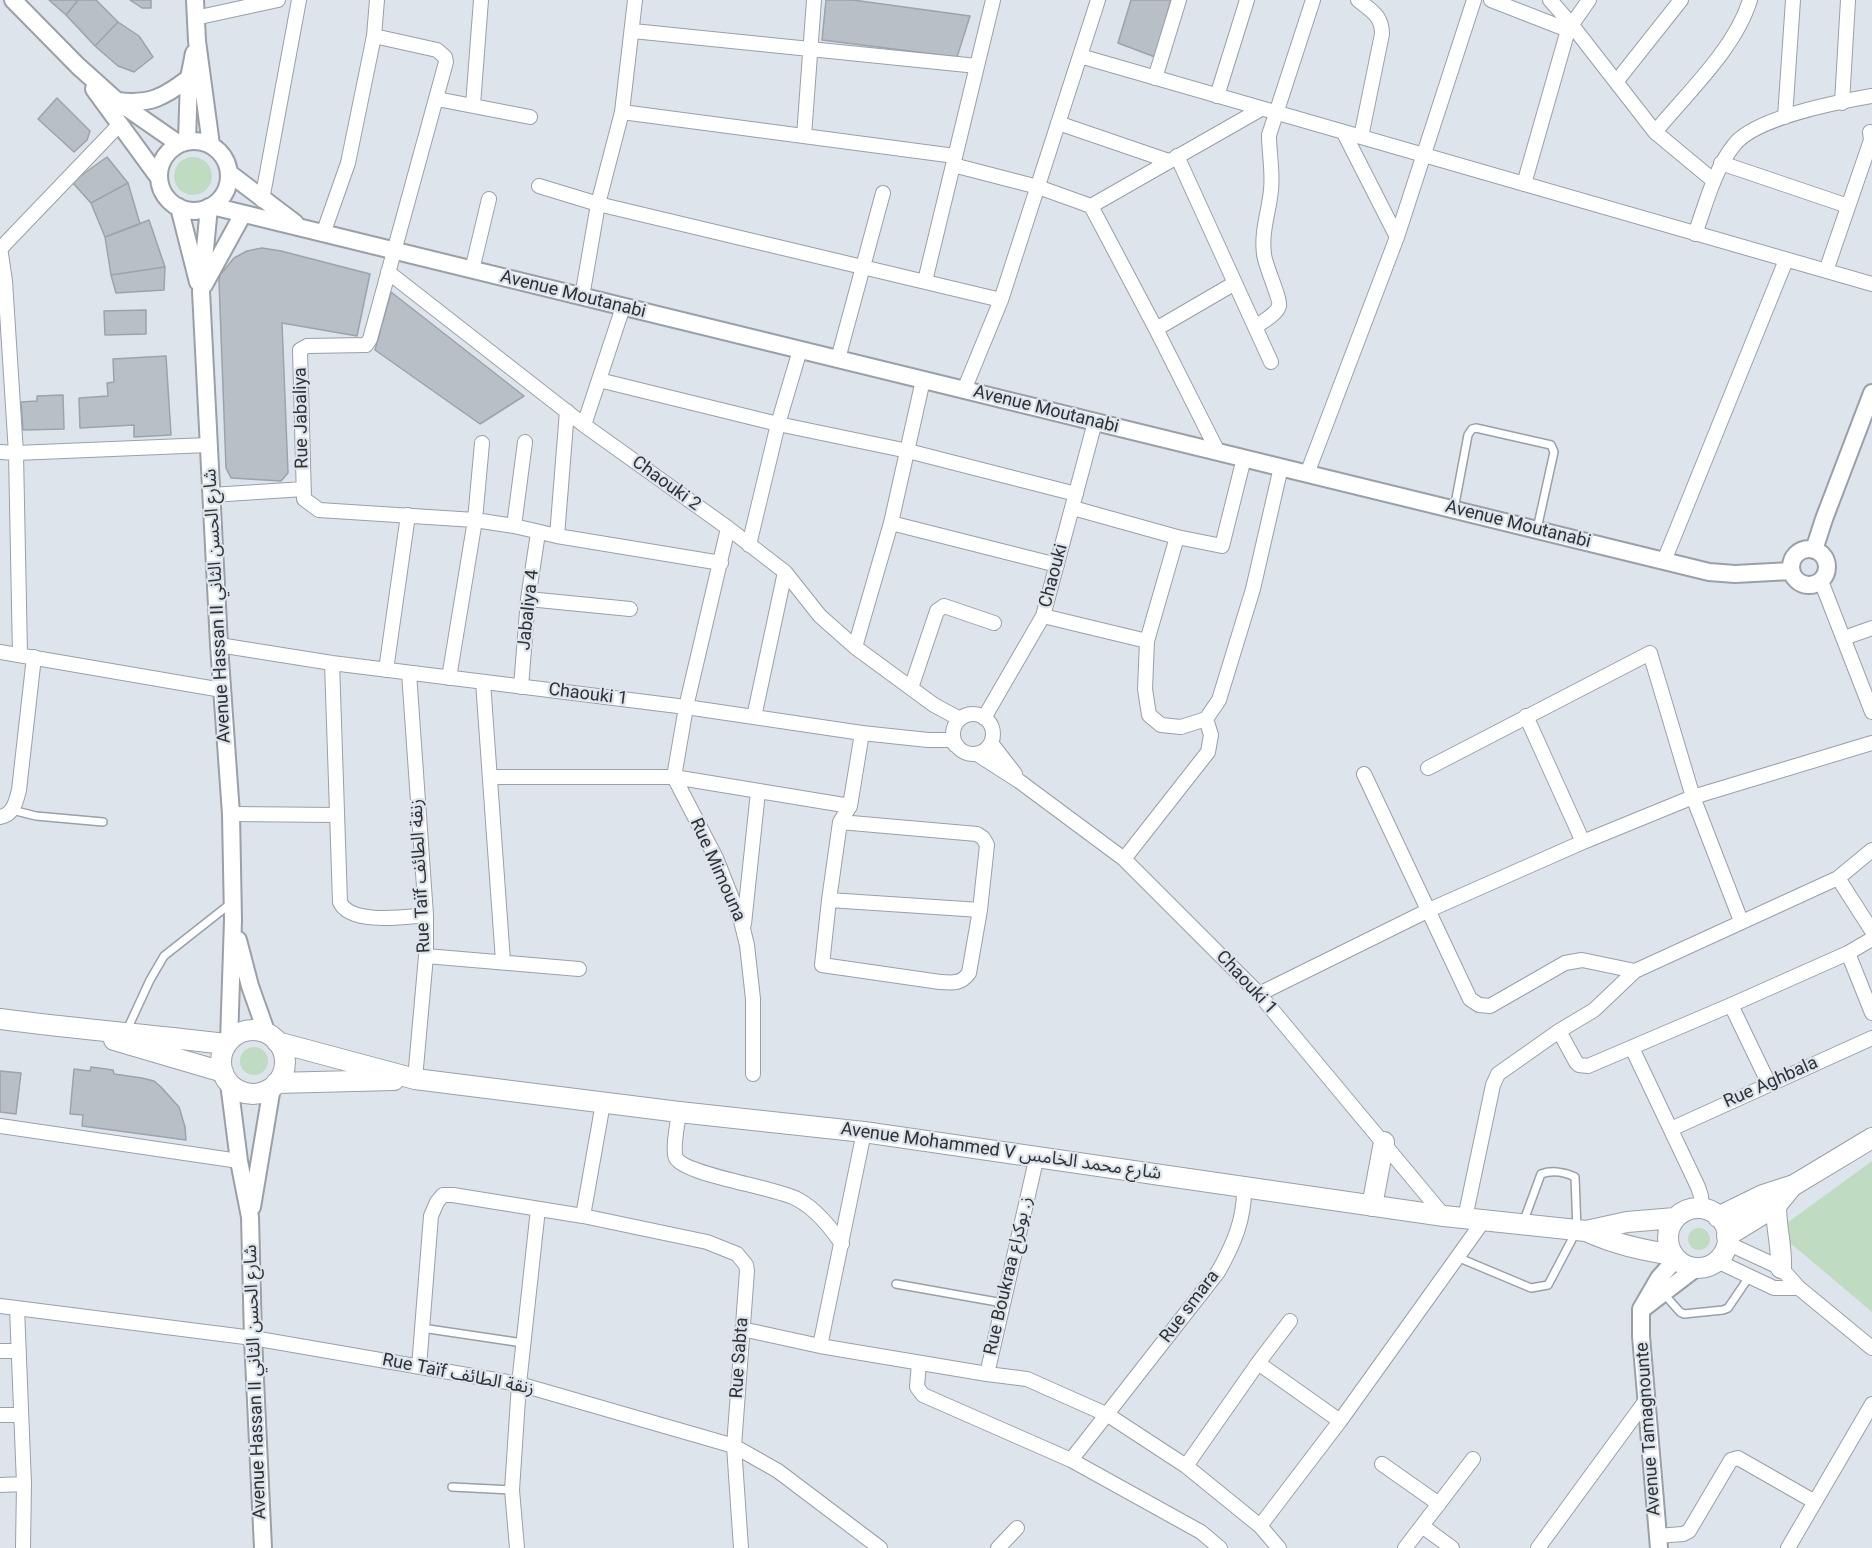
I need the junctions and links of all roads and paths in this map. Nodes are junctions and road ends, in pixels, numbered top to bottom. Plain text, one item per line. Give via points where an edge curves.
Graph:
1 (13, 0) edge
2 (195, 0) edge
3 (278, 0) edge
4 (299, 0) edge
5 (377, 0) edge
6 (481, 0) edge
7 (635, 0) edge
8 (814, 0) edge
9 (988, 0) edge
10 (1098, 0) edge
11 (1179, 0) edge
12 (1246, 0) edge
13 (1313, 0) edge
14 (1358, 0) edge
15 (1474, 0) edge
16 (1491, 0) edge
17 (1550, 0) edge
18 (1589, 0) edge
19 (1681, 0) edge
20 (1750, 0) edge
21 (1793, 0) edge
22 (1848, 0) edge
23 (195, 18) junction
24 (1570, 27) junction
25 (633, 31) junction
26 (374, 36) junction
27 (197, 41) junction
28 (810, 49) junction
29 (1080, 56) junction
30 (78, 66) junction
31 (977, 66) junction
32 (189, 78) junction
33 (1155, 78) junction
34 (1616, 82) junction
35 (1217, 96) junction
36 (1872, 96) edge
37 (437, 99) junction
38 (117, 101) junction
39 (1842, 103) junction
40 (474, 105) junction
41 (1261, 108) junction
42 (622, 112) junction
43 (1276, 113) junction
44 (530, 117) dead end
45 (1785, 117) junction
46 (1058, 123) junction
47 (118, 125) junction
48 (1655, 132) junction
49 (1870, 132) dead end
50 (1344, 133) junction
51 (804, 136) junction
52 (1360, 137) junction
53 (183, 142) junction
54 (211, 145) junction
55 (1424, 156) junction
56 (1173, 159) junction
57 (954, 160) junction
58 (1721, 163) junction
59 (229, 173) junction
60 (159, 178) junction
61 (1714, 180) junction
62 (1524, 184) junction
63 (539, 186) dead end
64 (1038, 187) junction
65 (883, 193) dead end
66 (489, 199) dead end
67 (262, 200) junction
68 (598, 204) junction
69 (211, 206) junction
70 (1091, 206) junction
71 (1848, 206) junction
72 (179, 207) junction
73 (243, 214) junction
74 (303, 229) junction
75 (323, 234) junction
76 (1695, 234) junction
77 (1397, 237) junction
78 (0, 248) edge
79 (393, 251) junction
80 (1786, 260) junction
81 (864, 266) junction
82 (472, 270) junction
83 (388, 272) junction
84 (1826, 272) junction
85 (3, 281) edge
86 (925, 281) junction
87 (1235, 283) junction
88 (1872, 284) edge
89 (201, 291) junction
90 (582, 297) junction
91 (1001, 300) junction
92 (623, 307) junction
93 (1255, 327) junction
94 (1156, 329) junction
95 (800, 350) junction
96 (838, 359) junction
97 (1270, 362) dead end
98 (599, 380) junction
99 (923, 380) junction
100 (964, 390) junction
101 (1872, 393) edge
102 (567, 411) junction
103 (1095, 422) junction
104 (778, 424) junction
105 (584, 425) junction
106 (525, 442) dead end
107 (482, 443) dead end
108 (208, 445) junction
109 (908, 451) junction
110 (0, 452) edge
111 (1218, 452) junction
112 (16, 453) junction
113 (1244, 458) junction
114 (1281, 467) junction
115 (1307, 474) junction
116 (304, 489) junction
117 (1076, 494) junction
118 (212, 495) junction
119 (1072, 508) junction
120 (1454, 509) junction
121 (408, 515) junction
122 (475, 520) junction
123 (891, 523) junction
124 (514, 526) junction
125 (728, 528) junction
126 (1537, 530) junction
127 (538, 533) junction
128 (557, 536) junction
129 (1177, 537) junction
130 (749, 545) junction
131 (1814, 550) junction
132 (1664, 561) junction
133 (721, 563) junction
134 (1057, 565) junction
135 (785, 572) junction
136 (1791, 572) junction
137 (1821, 581) junction
138 (528, 599) junction
139 (630, 609) dead end
140 (1043, 616) junction
141 (994, 623) dead end
142 (1872, 628) edge
143 (1844, 638) junction
144 (1147, 641) junction
145 (219, 645) junction
146 (855, 647) junction
147 (0, 652) edge
148 (27, 656) junction
149 (332, 663) junction
150 (386, 670) junction
151 (409, 673) junction
152 (449, 678) junction
153 (483, 682) junction
154 (521, 687) junction
155 (911, 688) junction
156 (222, 690) junction
157 (934, 705) junction
158 (686, 707) junction
159 (1872, 712) edge
160 (1526, 716) junction
161 (754, 717) junction
162 (984, 718) junction
163 (960, 719) junction
164 (1206, 719) junction
165 (862, 733) junction
166 (954, 740) junction
167 (991, 743) junction
168 (1872, 743) edge
169 (977, 754) junction
170 (1428, 768) dead end
171 (1364, 774) dead end
172 (490, 777) junction
173 (674, 777) junction
174 (1019, 781) junction
175 (758, 792) junction
176 (1693, 797) junction
177 (849, 806) junction
178 (6, 814) edge
179 (231, 814) junction
180 (337, 815) junction
181 (103, 822) dead end
182 (840, 822) junction
183 (1583, 842) junction
184 (1872, 850) edge
185 (1124, 859) junction
186 (1838, 878) junction
187 (829, 900) junction
188 (233, 902) junction
189 (980, 910) junction
190 (1429, 910) junction
191 (426, 915) junction
192 (233, 920) junction
193 (1741, 921) junction
194 (743, 928) junction
195 (1872, 931) edge
196 (1872, 939) edge
197 (1848, 952) junction
198 (426, 956) junction
199 (503, 961) junction
200 (579, 969) dead end
201 (1635, 970) junction
202 (1259, 994) junction
203 (1731, 1005) junction
204 (1872, 1013) edge
205 (0, 1020) edge
206 (80, 1029) junction
207 (1559, 1031) junction
208 (126, 1032) junction
209 (272, 1038) junction
210 (1872, 1038) edge
211 (228, 1043) junction
212 (1632, 1048) junction
213 (753, 1074) dead end
214 (226, 1077) junction
215 (415, 1079) junction
216 (1769, 1084) junction
217 (274, 1085) junction
218 (603, 1103) junction
219 (679, 1112) junction
220 (0, 1126) edge
221 (1671, 1129) junction
222 (864, 1132) junction
223 (1872, 1138) edge
224 (1384, 1142) junction
225 (1037, 1156) junction
226 (239, 1161) junction
227 (1794, 1185) junction
228 (1244, 1186) junction
229 (1372, 1206) junction
230 (1776, 1206) junction
231 (538, 1209) junction
232 (1710, 1213) junction
233 (583, 1215) junction
234 (1444, 1216) junction
235 (250, 1217) junction
236 (1675, 1218) junction
237 (1475, 1219) junction
238 (1523, 1225) junction
239 (1582, 1230) junction
240 (1727, 1240) junction
241 (842, 1244) junction
242 (1457, 1257) junction
243 (1674, 1257) junction
244 (1717, 1261) junction
245 (1696, 1268) junction
246 (1781, 1268) junction
247 (1749, 1277) junction
248 (896, 1284) dead end
249 (1798, 1288) junction
250 (1664, 1294) junction
251 (1003, 1303) junction
252 (0, 1306) edge
253 (17, 1308) junction
254 (1641, 1309) junction
255 (1290, 1321) dead end
256 (422, 1328) junction
257 (742, 1329) junction
258 (253, 1338) junction
259 (524, 1343) junction
260 (820, 1346) junction
261 (1872, 1348) edge
262 (0, 1351) edge
263 (19, 1351) junction
264 (1258, 1363) junction
265 (919, 1364) junction
266 (419, 1367) junction
267 (987, 1374) junction
268 (519, 1384) junction
269 (1647, 1399) junction
270 (1872, 1404) edge
271 (21, 1414) junction
272 (0, 1415) edge
273 (1108, 1415) junction
274 (1340, 1422) junction
275 (734, 1446) junction
276 (1473, 1459) dead end
277 (1071, 1460) junction
278 (1382, 1464) dead end
279 (1186, 1466) junction
280 (24, 1484) junction
281 (0, 1485) edge
282 (452, 1487) dead end
283 (512, 1490) junction
284 (1815, 1502) junction
285 (1438, 1504) junction
286 (1260, 1526) junction
287 (1422, 1526) junction
288 (1017, 1528) dead end
289 (1658, 1542) edge
290 (22, 1548) edge
291 (263, 1548) edge
292 (518, 1548) edge
293 (741, 1548) edge
294 (880, 1548) edge
295 (998, 1548) edge
296 (1220, 1548) edge
297 (1279, 1548) edge
298 (1406, 1548) edge
299 (1452, 1548) edge
300 (1538, 1548) edge
301 (1788, 1548) edge

1 - 30 street
2 - 23 street
3 - 23 street
4 - 67 street
5 - 26 street
6 - 40 street
7 - 25 street
8 - 28 street
9 - 31 street
10 - 29 street
11 - 33 street
12 - 35 street
13 - 43 street
14 - 52 street via 1382,23
15 - 55 street
16 - 24 street
17 - 24 street
18 - 24 street
19 - 34 street
20 - 48 street via 1736,32 1717,59
21 - 45 street
22 - 39 street
23 - 27 street
24 - 34 street
24 - 62 street
25 - 28 street
25 - 42 street
26 - 37 street via 437,50 445,57
26 - 75 street via 348,163
27 - 32 street
27 - 54 street
28 - 31 street
28 - 51 street
29 - 33 street
29 - 46 street
30 - 38 street
30 - 47 street
31 - 57 street
32 - 38 street via 151,101
32 - 53 street
33 - 35 street
34 - 48 street
35 - 41 street
36 - 39 street
37 - 40 street
37 - 79 street
38 - 53 street
39 - 45 street
40 - 44 street
41 - 43 street
41 - 56 street
42 - 51 street
42 - 68 street
43 - 50 street
43 - 93 street via 1269,135 1271,191 1262,237 1264,257 1280,305
45 - 58 street via 1751,130 1735,143
46 - 56 street
46 - 64 street
47 - 60 street
47 - 78 street
48 - 61 street
49 - 71 street via 1871,140
50 - 52 street
50 - 77 street
51 - 57 street
52 - 55 street
53 - 54 street
53 - 60 street via 163,158
54 - 59 street via 221,154
55 - 62 street
55 - 77 street
56 - 70 street
56 - 87 street
57 - 64 street
57 - 86 street
58 - 61 street
58 - 71 street
59 - 67 street
59 - 69 street via 226,189
60 - 72 street via 165,195
61 - 76 street
62 - 76 street
63 - 68 street
64 - 70 street
64 - 91 street
65 - 81 street
66 - 82 street
67 - 74 street
68 - 81 street
68 - 90 street
69 - 72 street via 192,210
69 - 73 street, Avenue Moutanabi
69 - 89 street
70 - 94 street
71 - 84 street
72 - 89 street
73 - 74 street, Avenue Moutanabi
73 - 89 street
74 - 75 street, Avenue Moutanabi
75 - 79 street, Avenue Moutanabi
76 - 80 street
77 - 115 street
78 - 85 street
79 - 82 street, Avenue Moutanabi
79 - 83 street
80 - 84 street
80 - 132 street
81 - 86 street
81 - 96 street
82 - 90 street, Avenue Moutanabi
83 - 102 street, Chaouki 2
83 - 116 street, Rue Jabaliya via 366,345 307,346 300,350
84 - 88 street
85 - 112 street
86 - 91 street
87 - 93 street
87 - 94 street
89 - 108 street, Avenue Hassan II شارع الحسن الثاني
90 - 92 street, Avenue Moutanabi
91 - 100 street
92 - 95 street, Avenue Moutanabi
92 - 98 street
93 - 97 street
94 - 111 street
95 - 96 street, Avenue Moutanabi
95 - 104 street
96 - 99 street, Avenue Moutanabi
98 - 104 street
98 - 105 street
99 - 100 street, Avenue Moutanabi
99 - 109 street
100 - 103 street, Avenue Moutanabi
101 - 131 street
102 - 105 street, Chaouki 2
102 - 128 street
103 - 111 street, Avenue Moutanabi
103 - 117 street, Chaouki
104 - 109 street
104 - 130 street
105 - 125 street, Chaouki 2
106 - 124 street
107 - 122 street
108 - 112 street
108 - 118 street, Avenue Hassan II شارع الحسن الثاني
109 - 117 street
109 - 123 street
110 - 112 street
111 - 113 street, Avenue Moutanabi
112 - 148 street
113 - 114 street, Avenue Moutanabi
113 - 129 street via 1222,546
114 - 115 street, Avenue Moutanabi
114 - 164 street via 1253,589 1219,700
115 - 120 street, Avenue Moutanabi
116 - 118 street, Rue Jabaliya
116 - 121 street, Rue Jabaliya via 304,499 319,510
117 - 119 street, Chaouki
118 - 145 street, Avenue Hassan II شارع الحسن الثاني
119 - 129 street
119 - 134 street, Chaouki
120 - 126 street, Avenue Moutanabi
120 - 126 lane via 1472,429 1551,445 1554,452
121 - 122 street, Rue Jabaliya
121 - 150 street
122 - 124 street, Rue Jabaliya
122 - 152 street
123 - 134 street
123 - 146 street
124 - 127 street, Rue Jabaliya
125 - 130 street, Chaouki 2
125 - 133 street
126 - 132 street, Avenue Moutanabi
127 - 128 street, Rue Jabaliya
127 - 138 street, Jabaliya 4
128 - 133 street, Rue Jabaliya
129 - 144 street
130 - 135 street, Chaouki 2
131 - 136 street via 1796,554
131 - 137 street via 1827,564
132 - 136 street, Avenue Moutanabi via 1709,572
133 - 158 street
134 - 140 street, Chaouki
135 - 146 street, Chaouki 2 via 820,616
135 - 161 street
136 - 137 street via 1803,585
137 - 143 street
138 - 139 street
138 - 154 street, Jabaliya 4
140 - 144 street
140 - 162 street, Chaouki
141 - 155 street via 944,606 937,611
142 - 143 street
143 - 159 street
144 - 164 street via 1144,689 1149,715 1161,725 1181,727
145 - 149 street, Chaouki 1
145 - 156 street, Avenue Hassan II شارع الحسن الثاني
146 - 155 street, Chaouki 2
147 - 148 street
148 - 156 street
148 - 178 street via 20,782
149 - 150 street, Chaouki 1
149 - 180 street
150 - 151 street, Chaouki 1
151 - 152 street, Chaouki 1
151 - 191 street, Rue Taïf زنقة الطائف
152 - 153 street, Chaouki 1
153 - 154 street, Chaouki 1
153 - 172 street
154 - 158 street, Chaouki 1
155 - 157 street, Chaouki 2
156 - 179 street, Avenue Hassan II شارع الحسن الثاني
157 - 163 street, Chaouki 2
157 - 166 street, Chaouki 2
158 - 161 street, Chaouki 1
158 - 173 street
160 - 170 street
160 - 176 street via 1650,653
160 - 183 street
161 - 165 street, Chaouki 1
162 - 163 street via 975,714
162 - 167 street via 993,729
163 - 166 street via 953,729
164 - 185 street via 1211,735 1209,752
165 - 166 street, Chaouki 1
165 - 177 street
166 - 169 street via 964,753
167 - 169 street
167 - 174 street, Chaouki 1
168 - 176 street
169 - 174 street, Chaouki 1
171 - 190 street
172 - 173 street
172 - 199 street
173 - 175 street
173 - 194 street, Rue Mimouna via 716,858
174 - 185 street, Chaouki 1
175 - 177 street
175 - 194 street
176 - 183 street
176 - 193 street
177 - 182 street
178 - 181 lane
179 - 180 street
179 - 188 street, Avenue Hassan II شارع الحسن الثاني
180 - 191 street via 343,908 365,917
182 - 187 street
182 - 189 street via 977,834 987,845
183 - 190 street
184 - 186 street
185 - 202 street, Chaouki 1
186 - 193 street
186 - 195 street
187 - 189 street
187 - 189 street via 822,965 954,983 969,973
188 - 192 street, Avenue Hassan II شارع الحسن الثاني
188 - 208 lane via 164,956
190 - 201 street via 1470,999 1479,1005 1490,1006 1565,963 1582,960
190 - 202 street
191 - 198 street, Rue Taïf زنقة الطائف
192 - 209 street, Avenue Hassan II شارع الحسن الثاني via 250,986
192 - 211 street, Avenue Hassan II شارع الحسن الثاني
193 - 201 street
194 - 213 street, Rue Mimouna via 753,999
196 - 197 street
197 - 203 street
197 - 204 street
198 - 199 street
198 - 215 street, Rue Taïf زنقة الطائف
199 - 200 street
201 - 207 street via 1594,1010
202 - 224 street, Chaouki 1
203 - 212 street
203 - 216 street
205 - 206 main road
206 - 208 main road
206 - 214 main road
207 - 212 street via 1579,1065 1601,1062
207 - 237 street via 1498,1074 1493,1085
208 - 211 main road
209 - 211 main road via 251,1030 235,1035
209 - 215 main road
209 - 217 main road via 284,1058 284,1067
210 - 216 street, Rue Aghbala
211 - 214 main road via 221,1062
212 - 221 street
214 - 217 main road via 245,1093 264,1092
214 - 226 street, Avenue Hassan II شارع الحسن الثاني
215 - 217 main road
215 - 218 main road, Avenue Mohammed V شارع محمد الخامس
216 - 221 street, Rue Aghbala
217 - 235 street, Avenue Hassan II شارع الحسن الثاني
218 - 219 main road, Avenue Mohammed V شارع محمد الخامس
218 - 233 street
219 - 222 main road, Avenue Mohammed V شارع محمد الخامس
219 - 241 street via 675,1152 678,1161 800,1200
220 - 226 street
221 - 232 street
222 - 225 main road, Avenue Mohammed V شارع محمد الخامس
222 - 241 street
223 - 227 main road
224 - 229 main road
224 - 234 street, Chaouki 1
225 - 228 main road, Avenue Mohammed V شارع محمد الخامس
225 - 251 street, Rue Boukraa ز. بوكراع
226 - 235 street, Avenue Hassan II شارع الحسن الثاني
227 - 230 main road
227 - 232 main road
228 - 229 main road, Avenue Mohammed V شارع محمد الخامس
228 - 273 street, Rue smara via 1242,1217 1218,1272
229 - 234 main road, Avenue Mohammed V شارع محمد الخامس
230 - 240 main road
230 - 246 main road
231 - 233 street, Rue Sabta
231 - 256 street, Rue Sabta via 453,1195 438,1199 431,1216
231 - 259 street
232 - 236 main road via 1692,1209
232 - 240 main road via 1725,1228
233 - 257 street, Rue Sabta via 726,1248 742,1258 747,1277
234 - 237 main road, Avenue Mohammed V شارع محمد الخامس
235 - 258 street, Avenue Hassan II شارع الحسن الثاني
236 - 239 main road, Avenue Mohammed V شارع محمد الخامس via 1627,1221
236 - 243 main road via 1668,1234
237 - 238 main road, Avenue Mohammed V شارع محمد الخامس
237 - 242 street
238 - 239 main road, Avenue Mohammed V شارع محمد الخامس
238 - 239 lane via 1539,1178 1548,1171 1575,1177
239 - 242 lane via 1548,1285 1541,1287 1532,1288
239 - 243 main road, Avenue Mohammed V شارع محمد الخامس via 1605,1240
240 - 244 main road
240 - 246 street
241 - 260 street
242 - 274 street
243 - 245 main road
243 - 254 street
244 - 245 main road
244 - 247 street
245 - 250 street
246 - 249 street
247 - 249 street via 1774,1288
247 - 250 lane via 1723,1310 1684,1314
248 - 251 lane
249 - 261 street
250 - 254 street
251 - 267 street, Rue Boukraa ز. بوكراع
252 - 253 street, Rue Taïf زنقة الطائف
253 - 258 street, Rue Taïf زنقة الطائف
253 - 263 street
254 - 269 street, Avenue Tamagnounte
255 - 264 street
256 - 259 lane
256 - 266 street
257 - 260 street
257 - 275 street, Rue Sabta
258 - 266 street, Rue Taïf زنقة الطائف
258 - 291 street, Avenue Hassan II شارع الحسن الثاني
259 - 268 street
260 - 265 street
262 - 263 street
263 - 271 street
264 - 274 street
264 - 279 street
265 - 267 street
265 - 277 street via 916,1387 923,1395
266 - 268 street, Rue Taïf زنقة الطائف
267 - 273 street, Rue Boukraa ز. بوكراع via 1026,1379
268 - 275 street, Rue Taïf زنقة الطائف
268 - 283 street
269 - 289 street, Avenue Tamagnounte
269 - 300 street
270 - 284 street
271 - 272 street
271 - 280 street
273 - 277 street, Rue smara
273 - 279 street, Rue Boukraa ز. بوكراع
274 - 286 street
275 - 293 street, Rue Sabta
275 - 294 street, Rue Taïf زنقة الطائف via 778,1471
276 - 285 street
277 - 296 street via 1201,1532
278 - 285 street
279 - 286 street, Rue Boukraa ز. بوكراع
280 - 281 street
280 - 290 street
282 - 283 lane
283 - 292 street
284 - 289 street via 1738,1458 1731,1460 1689,1531
284 - 301 street
285 - 287 street
286 - 297 street, Rue Boukraa ز. بوكراع
287 - 298 street
287 - 299 street
288 - 295 street

